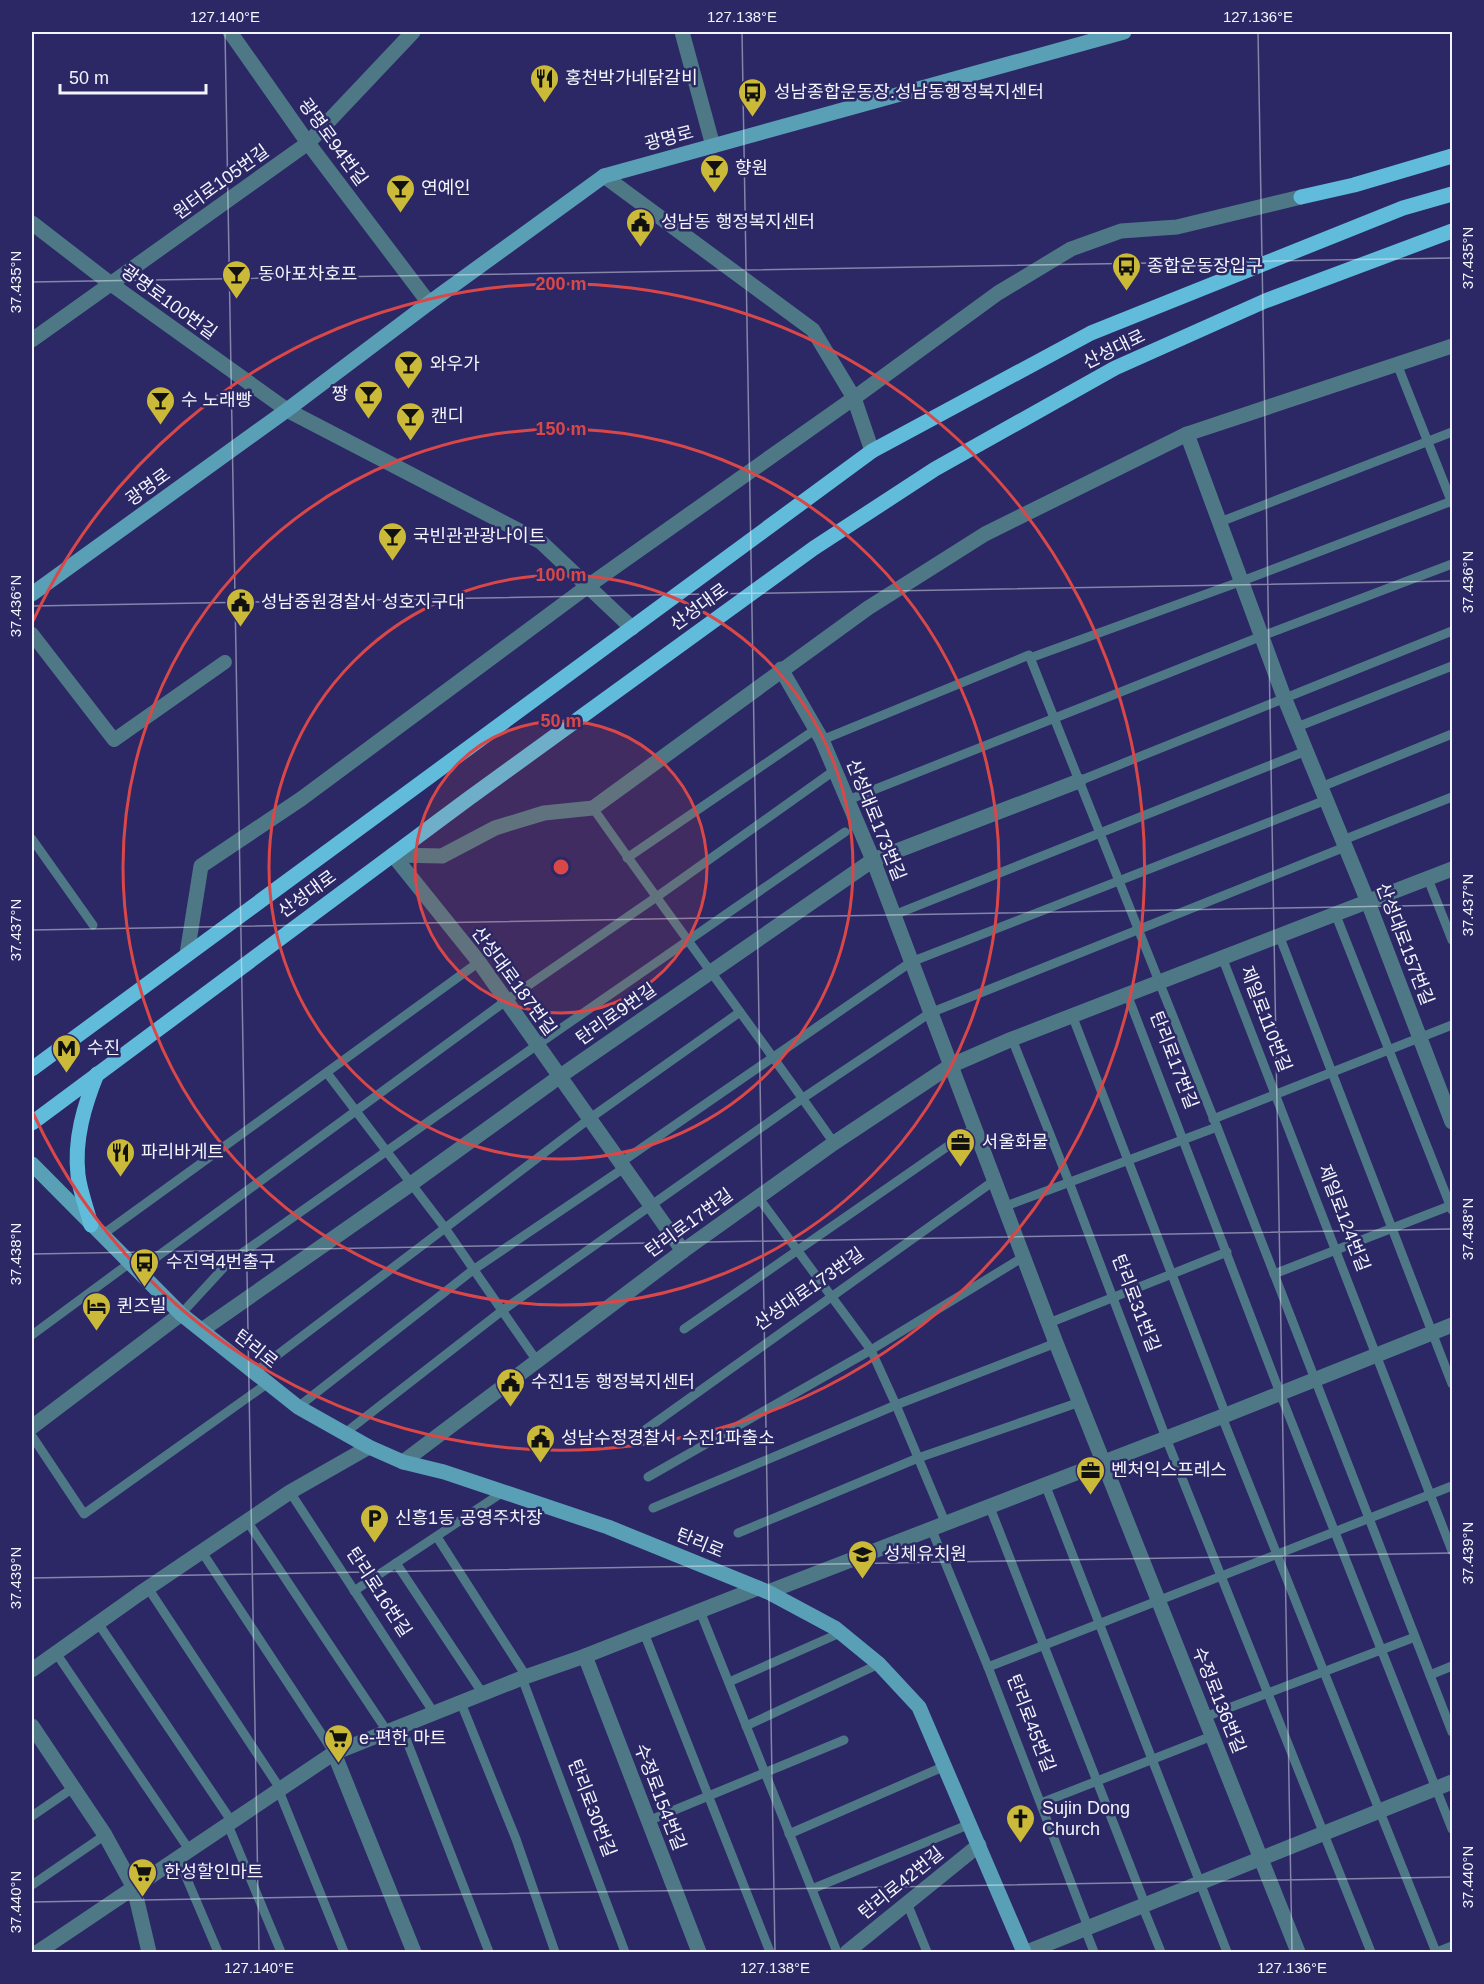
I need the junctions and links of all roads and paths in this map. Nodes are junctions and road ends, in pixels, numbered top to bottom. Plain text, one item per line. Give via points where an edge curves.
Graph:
1 (230, 32) edge
2 (413, 32) edge
3 (682, 32) edge
4 (1124, 32) edge
5 (1098, 35) edge
6 (308, 143) junction
7 (713, 146) junction
8 (1452, 156) edge
9 (604, 176) junction
10 (1452, 194) edge
11 (1301, 198) joint
12 (32, 223) edge
13 (1452, 231) edge
14 (111, 284) junction
15 (429, 303) junction
16 (32, 340) edge
17 (1452, 346) edge
18 (1396, 364) junction
19 (854, 398) junction
20 (286, 410) junction
21 (1452, 432) edge
22 (1187, 434) junction
23 (1427, 442) junction
24 (872, 451) junction
25 (1452, 502) edge
26 (1220, 522) junction
27 (1452, 564) edge
28 (1242, 581) junction
29 (588, 586) junction
30 (32, 594) edge
31 (633, 628) junction
32 (1452, 631) edge
33 (32, 634) edge
34 (1262, 636) junction
35 (1030, 658) junction
36 (225, 662) dead end
37 (1452, 666) edge
38 (781, 669) junction
39 (1284, 697) junction
40 (1054, 717) junction
41 (1296, 727) junction
42 (1452, 734) edge
43 (819, 735) junction
44 (1306, 751) junction
45 (835, 770) junction
46 (1079, 781) junction
47 (1323, 793) junction
48 (1452, 797) edge
49 (848, 800) junction
50 (592, 808) junction
51 (845, 832) dead end
52 (1100, 833) junction
53 (32, 839) edge
54 (1344, 844) junction
55 (393, 855) junction
56 (627, 858) junction
57 (873, 860) junction
58 (1452, 869) edge
59 (1428, 879) junction
60 (1119, 881) junction
61 (655, 898) junction
62 (1368, 902) junction
63 (1335, 914) junction
64 (894, 915) junction
65 (93, 925) dead end
66 (1138, 930) junction
67 (1279, 935) junction
68 (1452, 940) edge
69 (687, 941) junction
70 (187, 954) junction
71 (1222, 957) junction
72 (479, 962) junction
73 (911, 962) junction
74 (712, 972) junction
75 (1159, 981) junction
76 (1127, 994) junction
77 (507, 1000) junction
78 (740, 1012) junction
79 (930, 1013) junction
80 (1072, 1015) junction
81 (1452, 1025) edge
82 (1420, 1037) junction
83 (1012, 1039) junction
84 (537, 1045) junction
85 (1389, 1048) junction
86 (772, 1056) junction
87 (950, 1066) junction
88 (32, 1069) edge
89 (1331, 1071) junction
90 (98, 1072) junction
91 (327, 1073) junction
92 (559, 1077) junction
93 (1275, 1094) junction
94 (803, 1098) junction
95 (356, 1111) junction
96 (589, 1119) junction
97 (1452, 1122) edge
98 (32, 1123) edge
99 (1215, 1123) junction
100 (974, 1128) junction
101 (1184, 1140) junction
102 (834, 1143) junction
103 (387, 1152) junction
104 (1127, 1161) junction
105 (32, 1164) edge
106 (622, 1166) junction
107 (995, 1180) junction
108 (1069, 1182) junction
109 (411, 1184) junction
110 (758, 1197) junction
111 (650, 1205) junction
112 (1006, 1206) junction
113 (1452, 1207) edge
114 (445, 1228) junction
115 (1392, 1228) junction
116 (96, 1230) junction
117 (1335, 1250) junction
118 (683, 1251) junction
119 (798, 1251) junction
120 (1227, 1252) junction
121 (1024, 1256) junction
122 (135, 1266) junction
123 (473, 1270) junction
124 (1274, 1274) junction
125 (1172, 1275) junction
126 (832, 1297) junction
127 (1113, 1298) junction
128 (503, 1310) junction
129 (181, 1314) junction
130 (1049, 1323) junction
131 (1452, 1325) edge
132 (684, 1329) dead end
133 (202, 1330) junction
134 (1432, 1333) junction
135 (32, 1335) edge
136 (1056, 1343) junction
137 (870, 1350) junction
138 (1376, 1356) junction
139 (537, 1361) junction
140 (255, 1372) junction
141 (1315, 1380) junction
142 (268, 1383) junction
143 (1452, 1384) edge
144 (1280, 1393) junction
145 (1080, 1402) junction
146 (896, 1405) junction
147 (297, 1407) junction
148 (1224, 1416) junction
149 (32, 1427) edge
150 (645, 1430) dead end
151 (345, 1433) junction
152 (32, 1436) edge
153 (1166, 1438) junction
154 (369, 1446) junction
155 (918, 1458) junction
156 (1104, 1461) junction
157 (403, 1462) junction
158 (648, 1477) dead end
159 (1045, 1484) junction
160 (1452, 1486) edge
161 (290, 1492) junction
162 (503, 1492) junction
163 (1431, 1494) junction
164 (989, 1505) junction
165 (653, 1508) dead end
166 (1369, 1518) junction
167 (247, 1521) junction
168 (938, 1525) junction
169 (1335, 1531) junction
170 (738, 1533) dead end
171 (437, 1537) junction
172 (1452, 1551) edge
173 (202, 1552) junction
174 (1278, 1554) junction
175 (396, 1563) junction
176 (1221, 1576) junction
177 (148, 1588) junction
178 (763, 1590) junction
179 (354, 1591) junction
180 (1158, 1600) junction
181 (700, 1611) junction
182 (98, 1623) junction
183 (1099, 1623) junction
184 (644, 1633) junction
185 (840, 1633) junction
186 (1415, 1637) junction
187 (1044, 1645) junction
188 (1382, 1650) junction
189 (56, 1653) junction
190 (585, 1656) junction
191 (879, 1664) junction
192 (1452, 1666) edge
193 (988, 1667) junction
194 (32, 1670) edge
195 (1324, 1672) junction
196 (1430, 1675) junction
197 (524, 1677) junction
198 (729, 1682) junction
199 (483, 1694) junction
200 (1268, 1694) junction
201 (461, 1703) junction
202 (434, 1713) junction
203 (1205, 1717) junction
204 (32, 1726) edge
205 (401, 1726) junction
206 (746, 1726) junction
207 (387, 1731) junction
208 (1452, 1732) edge
209 (1212, 1736) junction
210 (844, 1740) dead end
211 (36, 1744) edge
212 (334, 1753) junction
213 (1152, 1760) junction
214 (945, 1766) junction
215 (765, 1772) junction
216 (1097, 1781) junction
217 (1452, 1782) edge
218 (73, 1788) junction
219 (1437, 1788) junction
220 (280, 1791) junction
221 (708, 1796) junction
222 (1041, 1803) junction
223 (1380, 1810) junction
224 (32, 1816) edge
225 (648, 1821) junction
226 (230, 1823) junction
227 (970, 1824) junction
228 (1452, 1828) edge
229 (1324, 1833) junction
230 (789, 1834) junction
231 (105, 1836) junction
232 (979, 1845) junction
233 (184, 1855) junction
234 (1261, 1857) junction
235 (1200, 1882) junction
236 (32, 1885) edge
237 (134, 1888) junction
238 (812, 1889) junction
239 (907, 1903) junction
240 (1144, 1905) junction
241 (1087, 1928) junction
242 (1452, 1946) edge
243 (38, 1953) edge
244 (149, 1953) edge
245 (218, 1953) edge
246 (281, 1953) edge
247 (344, 1953) edge
248 (414, 1953) edge
249 (489, 1953) edge
250 (555, 1953) edge
251 (625, 1953) edge
252 (699, 1953) edge
253 (770, 1953) edge
254 (837, 1953) edge
255 (848, 1953) edge
256 (927, 1953) edge
257 (1026, 1953) edge
258 (1094, 1953) edge
259 (1161, 1953) edge
260 (1227, 1953) edge
261 (1298, 1953) edge
262 (1371, 1953) edge
263 (1437, 1953) edge

1 - 6 street, 광명로94번길
2 - 6 street, 원터로105번길
3 - 7 street
4 - 5 main road, 광명로
5 - 7 main road, 광명로
6 - 14 street, 원터로105번길
6 - 15 street, 광명로94번길
7 - 9 main road, 광명로
8 - 11 main road
9 - 15 main road, 광명로
9 - 19 street via 813,330
10 - 24 main road, 산성대로 via 1403,208 1091,333
11 - 19 street via 1176,227 1120,231 1071,249 998,293
12 - 14 street, 광명로100번길
13 - 55 main road, 산성대로 via 1264,301 1115,368 935,469 814,548
14 - 16 street, 원터로105번길
14 - 20 street, 광명로100번길
15 - 20 main road, 광명로
17 - 18 street
18 - 22 street
18 - 23 lane
19 - 24 street
19 - 29 street
20 - 29 street via 541,542
20 - 30 main road, 광명로
21 - 23 lane
22 - 26 street, 산성대로157번길
22 - 38 street via 985,534
23 - 25 lane
23 - 26 lane
24 - 31 main road, 산성대로
25 - 28 lane
26 - 28 street, 산성대로157번길
27 - 34 lane
28 - 34 street, 산성대로157번길
28 - 35 lane
29 - 31 street
29 - 70 street via 301,799 201,866
31 - 70 main road, 산성대로
32 - 39 lane
33 - 36 street via 114,740
34 - 39 street, 산성대로157번길
34 - 40 lane
35 - 40 lane
35 - 43 lane via 1029,655
37 - 41 lane
38 - 43 street, 산성대로173번길
38 - 50 street
39 - 41 street, 산성대로157번길
39 - 46 lane
40 - 46 lane
40 - 49 lane
41 - 44 street, 산성대로157번길
42 - 47 lane
43 - 45 street, 산성대로173번길
43 - 56 lane
44 - 47 street, 산성대로157번길
44 - 52 lane
45 - 49 street, 산성대로173번길
45 - 61 lane
46 - 52 lane
46 - 57 street, 탄리로9번길
47 - 54 street, 산성대로157번길
47 - 60 lane
48 - 54 lane
49 - 57 street, 산성대로173번길
50 - 55 street via 544,813 495,828 442,856
50 - 56 lane
51 - 69 lane
52 - 60 lane
52 - 64 lane
53 - 65 lane
54 - 62 street, 산성대로157번길
54 - 66 lane
55 - 72 street, 산성대로187번길
55 - 90 main road, 산성대로
56 - 61 lane
57 - 64 street, 산성대로173번길
57 - 74 street, 탄리로9번길
58 - 59 street, 제일로110번길
59 - 62 street, 제일로110번길
59 - 68 lane
60 - 66 lane
60 - 73 lane
61 - 69 lane
61 - 77 lane
62 - 63 street, 제일로110번길
62 - 82 street, 산성대로157번길
63 - 67 street, 제일로110번길
63 - 85 lane
64 - 73 street, 산성대로173번길
66 - 75 lane
66 - 79 lane
67 - 71 street, 제일로110번길
67 - 89 lane
69 - 74 lane
69 - 84 lane
70 - 88 main road, 산성대로
71 - 75 street, 제일로110번길
71 - 93 lane, 제일로110번길
72 - 77 street, 산성대로187번길
72 - 91 lane
73 - 79 street, 산성대로173번길
73 - 86 lane
74 - 78 lane
74 - 92 street, 탄리로9번길
75 - 76 street, 탄리로17번길
75 - 99 lane
76 - 80 street, 탄리로17번길
76 - 101 lane, 탄리로17번길
77 - 84 street, 산성대로187번길
77 - 95 lane
78 - 86 lane
78 - 96 lane
79 - 87 street, 산성대로173번길
79 - 94 lane
80 - 83 street, 탄리로17번길
80 - 104 lane
81 - 82 lane
82 - 85 lane
82 - 97 street, 산성대로157번길
83 - 87 street, 탄리로17번길
83 - 108 lane
84 - 92 street, 산성대로187번길
84 - 103 lane
85 - 89 lane
85 - 113 lane
86 - 94 lane
86 - 106 lane
87 - 100 street, 산성대로173번길
87 - 102 street, 탄리로17번길
89 - 93 lane
89 - 115 lane
90 - 98 main road, 산성대로
90 - 116 main road via 81,1123 78,1153 78,1175
91 - 95 lane
91 - 116 lane
92 - 96 street, 산성대로187번길
92 - 109 street, 탄리로9번길
93 - 99 lane
93 - 117 lane, 제일로124번길
94 - 102 lane
94 - 111 lane
95 - 103 lane
95 - 122 lane
96 - 106 street, 산성대로187번길
96 - 114 lane
99 - 101 lane
99 - 124 lane
100 - 107 street, 산성대로173번길
100 - 119 lane, 산성대로173번길
101 - 104 lane
101 - 120 lane
102 - 110 street, 탄리로17번길
103 - 109 lane
103 - 129 lane via 228,1263
104 - 108 lane
104 - 125 lane
105 - 116 main road, 탄리로
106 - 111 street, 산성대로187번길
106 - 123 lane
107 - 112 street, 산성대로173번길
107 - 126 lane, 산성대로173번길
108 - 112 lane
108 - 127 lane, 탄리로31번길
109 - 114 lane
109 - 133 street, 탄리로9번길
110 - 118 street, 탄리로17번길
110 - 119 lane
111 - 118 street, 산성대로187번길
111 - 128 lane
112 - 121 street, 산성대로173번길
113 - 115 lane
114 - 123 lane
114 - 140 lane
115 - 117 lane
115 - 134 lane
116 - 122 main road, 탄리로
117 - 124 lane
117 - 138 lane, 제일로124번길
118 - 139 street, 탄리로17번길
119 - 126 lane
119 - 132 lane, 산성대로173번길
120 - 125 lane
120 - 144 lane
121 - 130 street, 산성대로173번길
121 - 137 lane
122 - 129 main road, 탄리로
122 - 135 lane
123 - 128 lane
123 - 147 lane
124 - 141 lane
125 - 127 lane
125 - 148 lane
126 - 137 lane
126 - 150 lane, 산성대로173번길
127 - 130 lane
127 - 153 lane, 탄리로31번길
128 - 139 lane
128 - 151 lane
129 - 133 main road, 탄리로
129 - 149 street
130 - 136 street, 산성대로173번길
131 - 134 street
133 - 140 main road, 탄리로
134 - 138 street
134 - 143 lane
136 - 145 street, 산성대로173번길
136 - 146 lane
137 - 146 lane
137 - 158 lane
138 - 141 street
138 - 163 lane, 제일로124번길
139 - 157 street, 탄리로17번길
140 - 142 main road, 탄리로
141 - 144 street
141 - 166 lane
142 - 147 main road, 탄리로
142 - 152 lane via 84,1514
144 - 148 street
144 - 169 lane
145 - 155 lane
145 - 156 street, 산성대로173번길
146 - 155 lane
146 - 165 lane
147 - 151 main road, 탄리로
148 - 153 street
148 - 174 lane
151 - 154 main road, 탄리로
153 - 156 street
153 - 176 lane, 탄리로31번길
154 - 157 main road, 탄리로
154 - 161 street
155 - 168 lane
155 - 170 lane
156 - 159 street
156 - 180 street, 수정로136번길
157 - 162 main road, 탄리로
159 - 164 street
159 - 183 lane
160 - 163 lane
161 - 167 street
161 - 179 lane, 탄리로16번길
162 - 171 lane
162 - 178 main road, 탄리로 via 608,1527
163 - 166 lane
163 - 172 lane, 제일로124번길
164 - 168 street
164 - 187 lane
166 - 169 lane
166 - 186 lane
167 - 173 street
167 - 207 lane
168 - 178 street
168 - 193 lane
169 - 174 lane
169 - 188 lane
171 - 175 lane
171 - 197 lane, 탄리로30번길
173 - 177 street
173 - 212 lane
174 - 176 lane
174 - 195 lane
175 - 179 lane
175 - 199 lane
176 - 180 lane
176 - 200 lane, 탄리로31번길
177 - 182 street
177 - 220 lane
178 - 181 street
178 - 185 main road, 탄리로
179 - 202 lane, 탄리로16번길
180 - 183 lane
180 - 203 street, 수정로136번길
181 - 184 street
181 - 198 lane
182 - 189 street
182 - 226 lane
183 - 187 lane
183 - 213 lane
184 - 190 street
184 - 221 lane
185 - 191 main road, 탄리로
185 - 198 lane
186 - 188 lane
186 - 196 lane
187 - 193 lane
187 - 216 lane
188 - 195 lane
188 - 219 lane
189 - 194 street
189 - 233 lane
190 - 197 street
190 - 225 street, 수정로154번길
191 - 206 lane
191 - 214 main road, 탄리로 via 919,1707
192 - 196 lane
193 - 222 lane, 탄리로45번길
195 - 200 lane
195 - 223 lane
196 - 208 lane
197 - 199 street
197 - 251 lane, 탄리로30번길
198 - 206 lane
199 - 201 street
200 - 203 lane
200 - 229 lane, 탄리로31번길
201 - 202 street
201 - 250 lane via 516,1839
202 - 205 street
203 - 209 street, 수정로136번길
204 - 211 street
205 - 207 street
205 - 249 lane
206 - 215 lane
207 - 212 street
209 - 213 lane
209 - 234 street, 수정로136번길
210 - 215 lane
211 - 218 street
212 - 220 street
212 - 248 street
213 - 216 lane
213 - 235 lane
214 - 227 main road, 탄리로
214 - 230 lane
215 - 221 lane
215 - 230 lane
216 - 222 lane
216 - 240 lane
217 - 219 street
218 - 224 lane
218 - 231 street
219 - 223 street
219 - 228 lane
220 - 226 street
220 - 247 lane
221 - 225 lane
221 - 253 lane
222 - 241 lane, 탄리로45번길
223 - 229 street
223 - 263 lane
225 - 252 street, 수정로154번길
226 - 233 street
226 - 246 lane
227 - 232 main road, 탄리로
227 - 238 lane
229 - 234 street
229 - 262 lane, 탄리로31번길
230 - 238 lane
231 - 236 lane
231 - 237 street
232 - 239 street, 탄리로42번길
232 - 257 main road, 탄리로
233 - 237 street
233 - 245 lane
234 - 235 street
234 - 261 street, 수정로136번길
235 - 240 street
235 - 260 lane
237 - 243 street
237 - 244 street
238 - 254 lane
239 - 255 street, 탄리로42번길
239 - 256 lane
240 - 241 street
240 - 259 lane
241 - 257 street
241 - 258 lane, 탄리로45번길
242 - 263 lane

